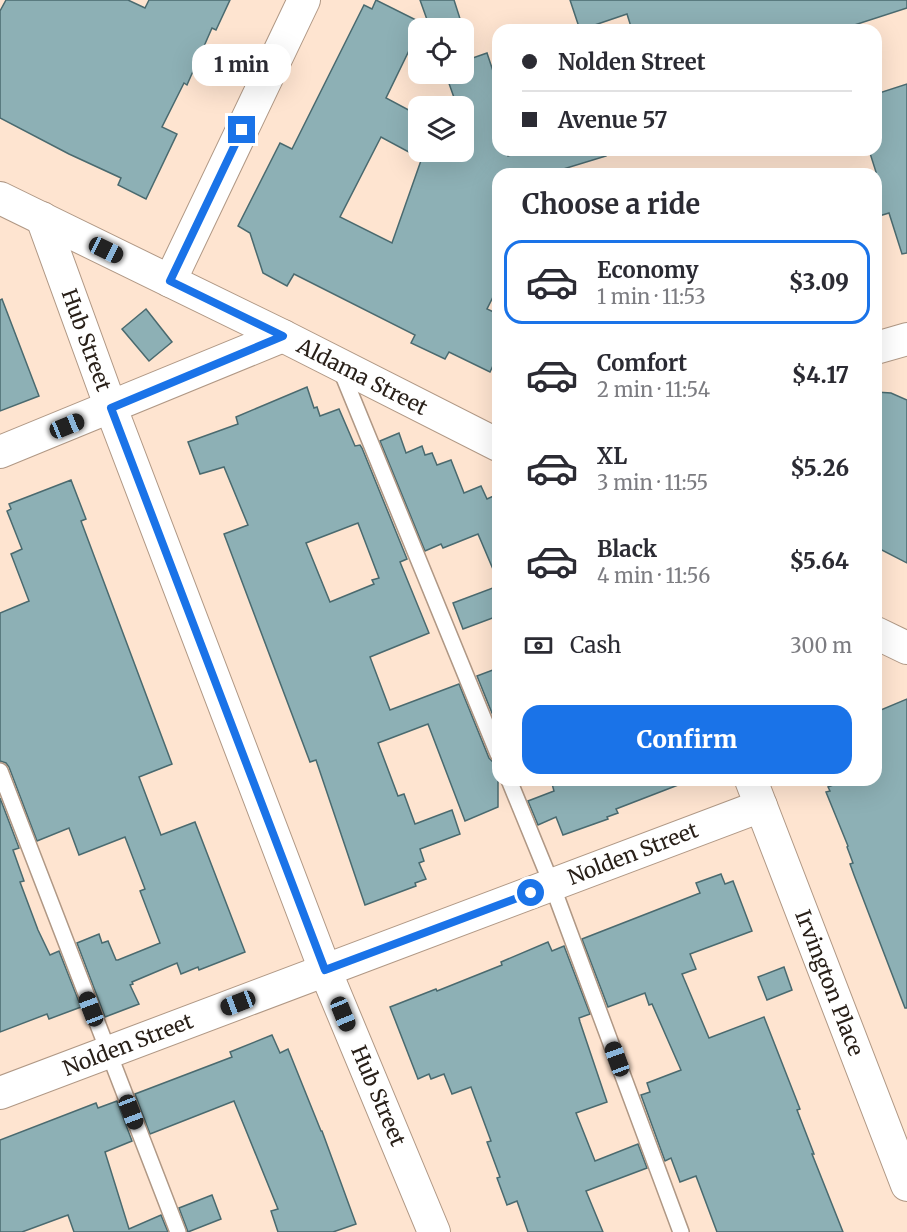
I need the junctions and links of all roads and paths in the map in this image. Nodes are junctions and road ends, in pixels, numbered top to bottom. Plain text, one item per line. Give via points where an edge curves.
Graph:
1 (304, 0) edge
2 (0, 198) edge
3 (42, 218) junction
4 (170, 281) junction
5 (283, 336) junction
6 (907, 339) edge
7 (882, 346) edge
8 (338, 364) junction
9 (111, 408) junction
10 (492, 442) edge
11 (0, 452) edge
12 (882, 636) edge
13 (907, 648) edge
14 (492, 739) edge
15 (0, 771) edge
16 (511, 786) edge
17 (756, 793) edge
18 (552, 885) junction
19 (325, 970) junction
20 (107, 1053) junction
21 (0, 1093) edge
22 (907, 1185) edge
23 (178, 1232) edge
24 (434, 1232) edge
25 (681, 1232) edge

1 - 4 street
2 - 3 street, Aldama Street
3 - 4 street, Aldama Street
3 - 9 street, Hub Street
4 - 5 street, Aldama Street
5 - 8 street, Aldama Street
5 - 9 street
6 - 7 street
8 - 10 street, Aldama Street
8 - 14 lane
9 - 11 street
9 - 19 street, Hub Street
12 - 13 street
15 - 20 lane
16 - 18 lane
17 - 18 street, Nolden Street
17 - 22 street, Irvington Place
18 - 19 street, Nolden Street
18 - 25 lane
19 - 20 street, Nolden Street
19 - 24 street, Hub Street
20 - 21 street, Nolden Street
20 - 23 lane

